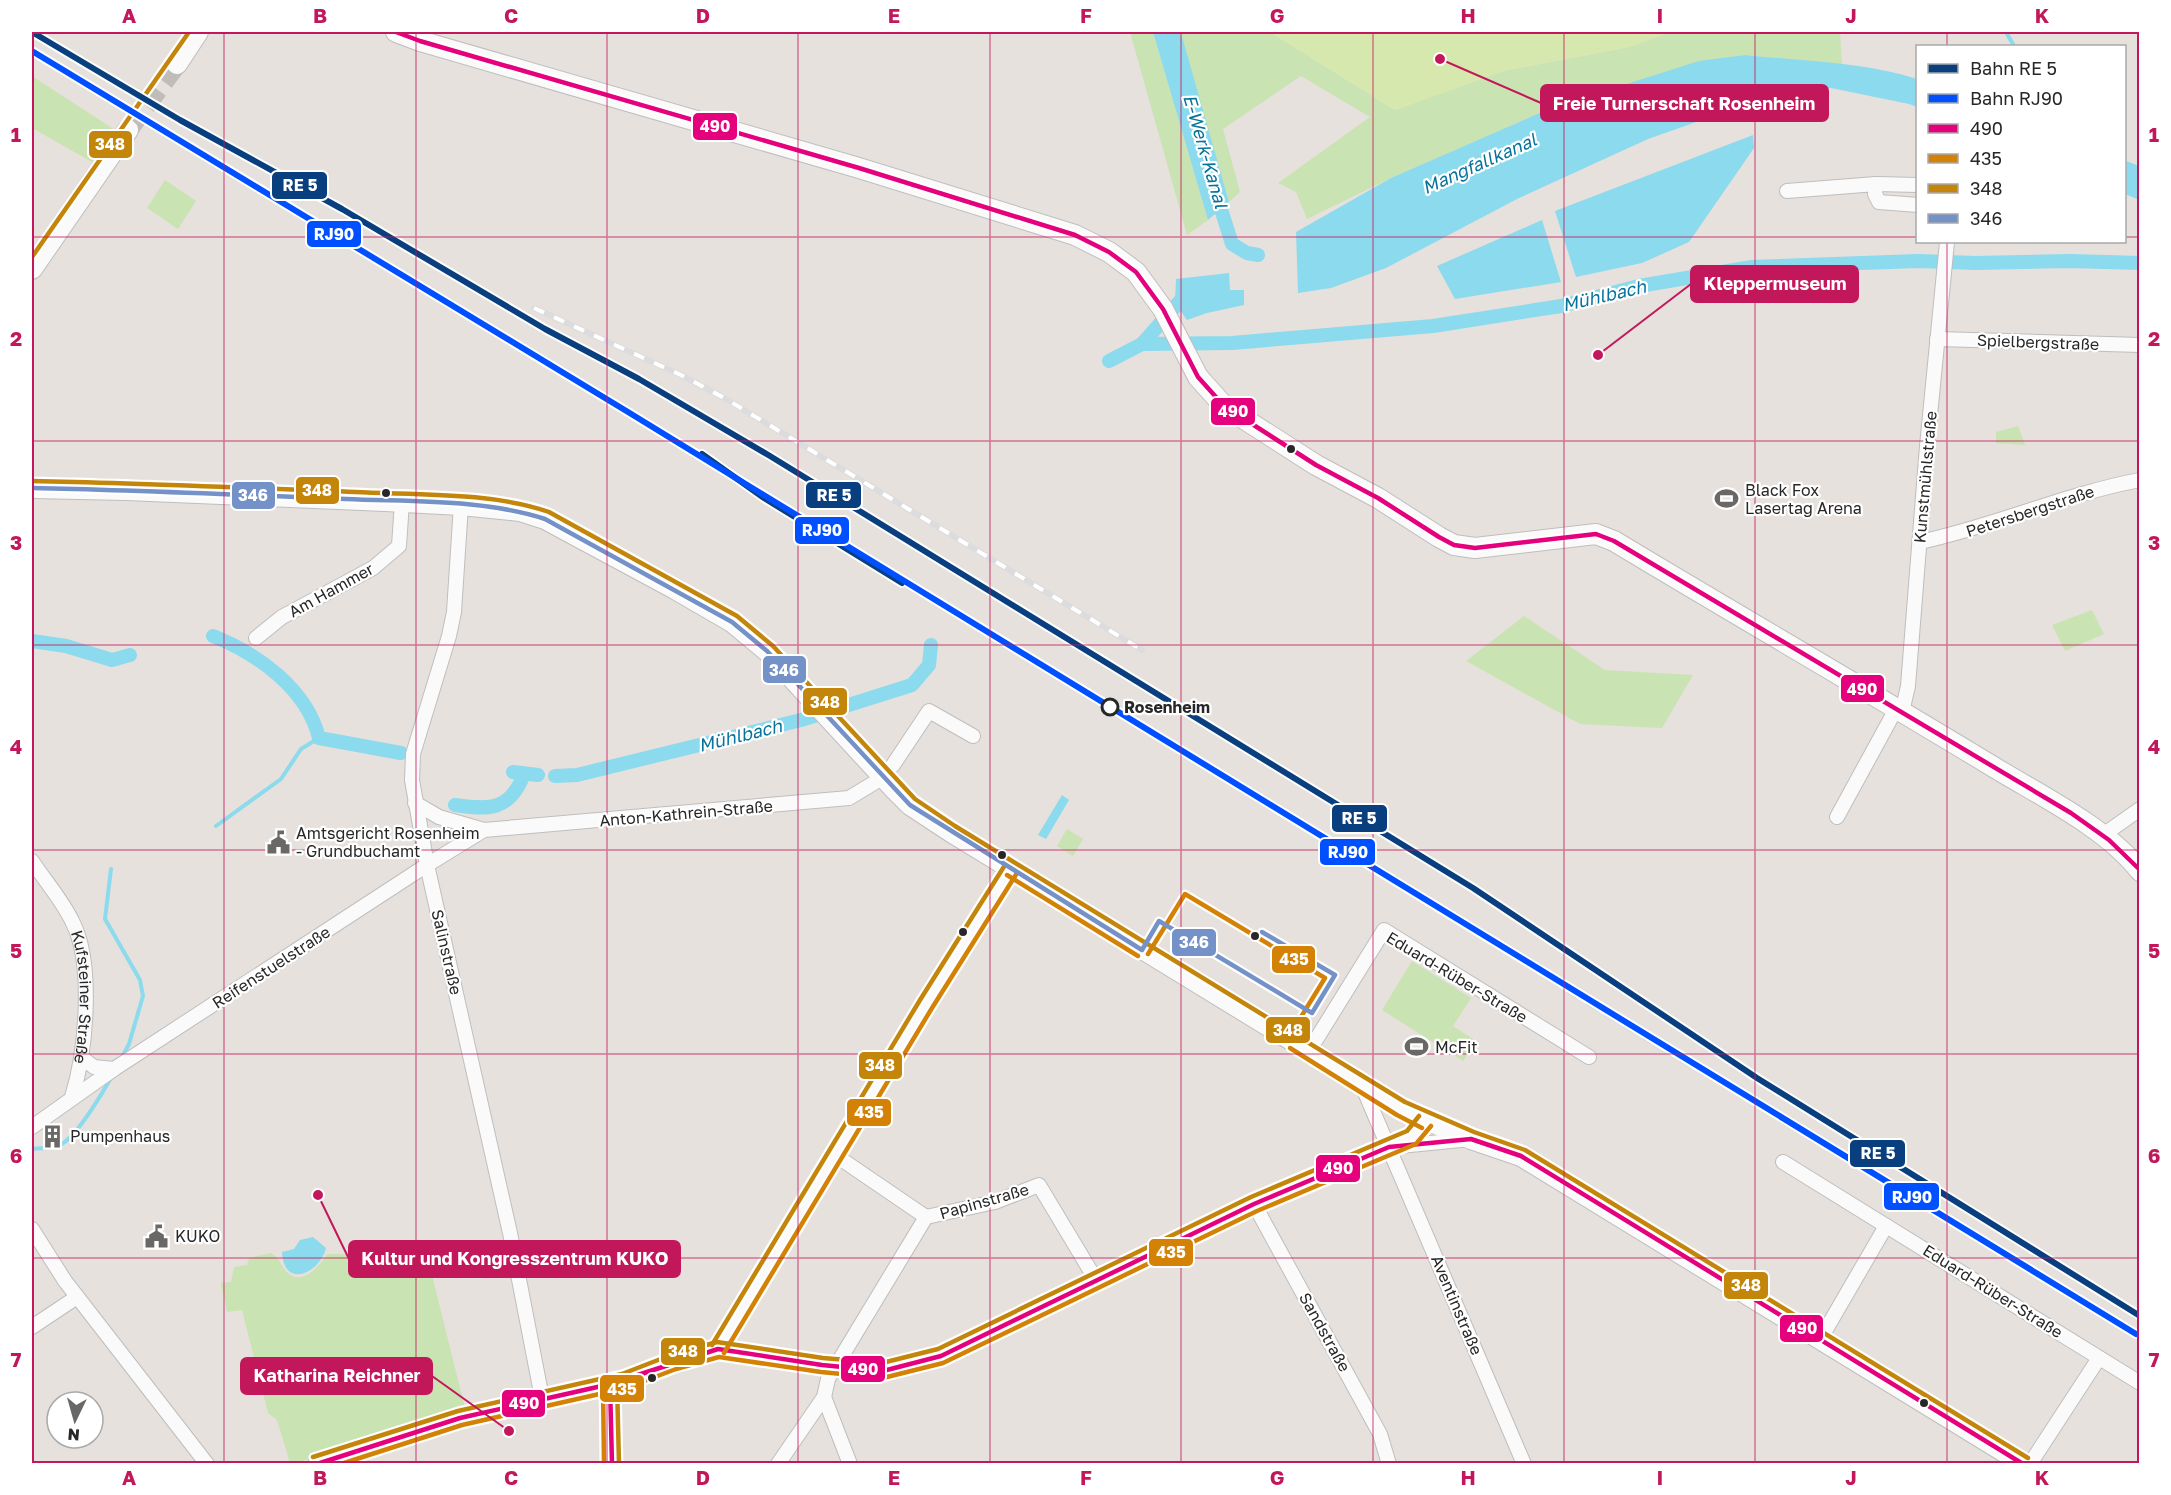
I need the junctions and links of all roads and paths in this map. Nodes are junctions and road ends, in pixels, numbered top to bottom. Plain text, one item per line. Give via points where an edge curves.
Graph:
1 (198, 32) edge
2 (396, 32) edge
3 (177, 64) tunnel mouth
4 (128, 130) tunnel mouth
5 (1876, 184) junction
6 (1916, 185) edge
7 (1787, 191) dead end
8 (1916, 205) edge
9 (1947, 247) edge
10 (32, 269) edge
11 (1937, 339) junction
12 (2139, 345) edge
13 (2139, 480) edge
14 (32, 488) edge
15 (402, 502) junction
16 (461, 505) junction
17 (1920, 542) junction
18 (256, 638) dead end
19 (1899, 710) junction
20 (973, 736) dead end
21 (888, 771) junction
22 (415, 803) junction
23 (2139, 809) edge
24 (1837, 817) dead end
25 (484, 830) junction
26 (2103, 835) junction
27 (32, 864) edge
28 (427, 865) junction
29 (1011, 869) junction
30 (2139, 871) edge
31 (1309, 1051) junction
32 (81, 1057) junction
33 (1589, 1057) dead end
34 (114, 1069) junction
35 (1361, 1083) junction
36 (72, 1097) junction
37 (1425, 1121) junction
38 (32, 1126) edge
39 (1471, 1139) junction
40 (1389, 1147) junction
41 (835, 1155) junction
42 (1783, 1162) dead end
43 (1254, 1204) junction
44 (926, 1217) junction
45 (1886, 1226) junction
46 (32, 1229) edge
47 (1096, 1280) junction
48 (77, 1297) junction
49 (32, 1327) edge
50 (1821, 1338) junction
51 (717, 1349) junction
52 (2099, 1358) junction
53 (836, 1366) junction
54 (2139, 1383) edge
55 (610, 1384) junction
56 (824, 1397) junction
57 (542, 1398) junction
58 (207, 1464) edge
59 (315, 1464) edge
60 (612, 1464) edge
61 (778, 1464) edge
62 (850, 1464) edge
63 (1389, 1464) edge
64 (1524, 1464) edge
65 (2024, 1464) edge
66 (2030, 1464) edge

1 - 3 main road
2 - 19 main road via 1076,235 1136,272 1163,309 1206,388 1224,406 1454,545 1475,548 1596,534
4 - 10 main road
5 - 6 street
5 - 7 street
5 - 8 street via 1879,202
9 - 11 street, Kunstmühlstraße
11 - 12 street, Spielbergstraße
11 - 17 street, Kunstmühlstraße
13 - 17 street, Petersbergstraße
14 - 15 main road
15 - 16 main road
15 - 18 street, Am Hammer via 399,546 373,568 282,617
16 - 21 main road via 520,511 545,519 732,622 767,651 837,727
16 - 22 street, Salinstraße via 454,612 413,754
17 - 19 street, Kunstmühlstraße via 1908,686
19 - 24 street, Kunstmühlstraße
19 - 26 main road
20 - 21 street via 929,711
21 - 25 street, Anton-Kathrein-Straße via 849,798
21 - 29 main road via 910,805
22 - 25 street, Anton-Kathrein-Straße via 439,817
22 - 28 street, Salinstraße
23 - 26 street
25 - 28 street, Anton-Kathrein-Straße
26 - 30 main road
27 - 32 street, Kufsteiner Straße via 72,921 82,948 86,980
28 - 34 street, Reifenstuelstraße
28 - 57 street, Salinstraße via 497,1171
29 - 31 main road
29 - 41 street
31 - 33 street, Eduard-Rüber-Straße via 1384,930
31 - 35 main road
32 - 34 street via 94,1066
32 - 36 street, Kufsteiner Straße
34 - 36 street, Reifenstuelstraße
35 - 37 main road
35 - 40 street, Aventinstraße
36 - 38 street
37 - 39 main road
37 - 40 street via 1412,1137
39 - 40 street
39 - 50 main road via 1521,1156
40 - 43 street
40 - 64 street, Aventinstraße
41 - 44 street, Papinstraße
41 - 51 street
42 - 45 street, Eduard-Rüber-Straße
43 - 47 street
43 - 63 street, Sandstraße via 1380,1434
44 - 47 street, Papinstraße via 995,1202 1039,1185
44 - 53 street, Papinstraße
45 - 50 street
45 - 52 street, Eduard-Rüber-Straße
46 - 48 street
47 - 53 street via 941,1356 883,1371
48 - 49 street
48 - 58 street
50 - 65 main road
51 - 53 street
51 - 55 street
52 - 54 street, Eduard-Rüber-Straße
52 - 66 street
53 - 56 street, Papinstraße
55 - 57 street
55 - 60 street
56 - 61 street, Papinstraße
56 - 62 street
57 - 59 street via 460,1418

